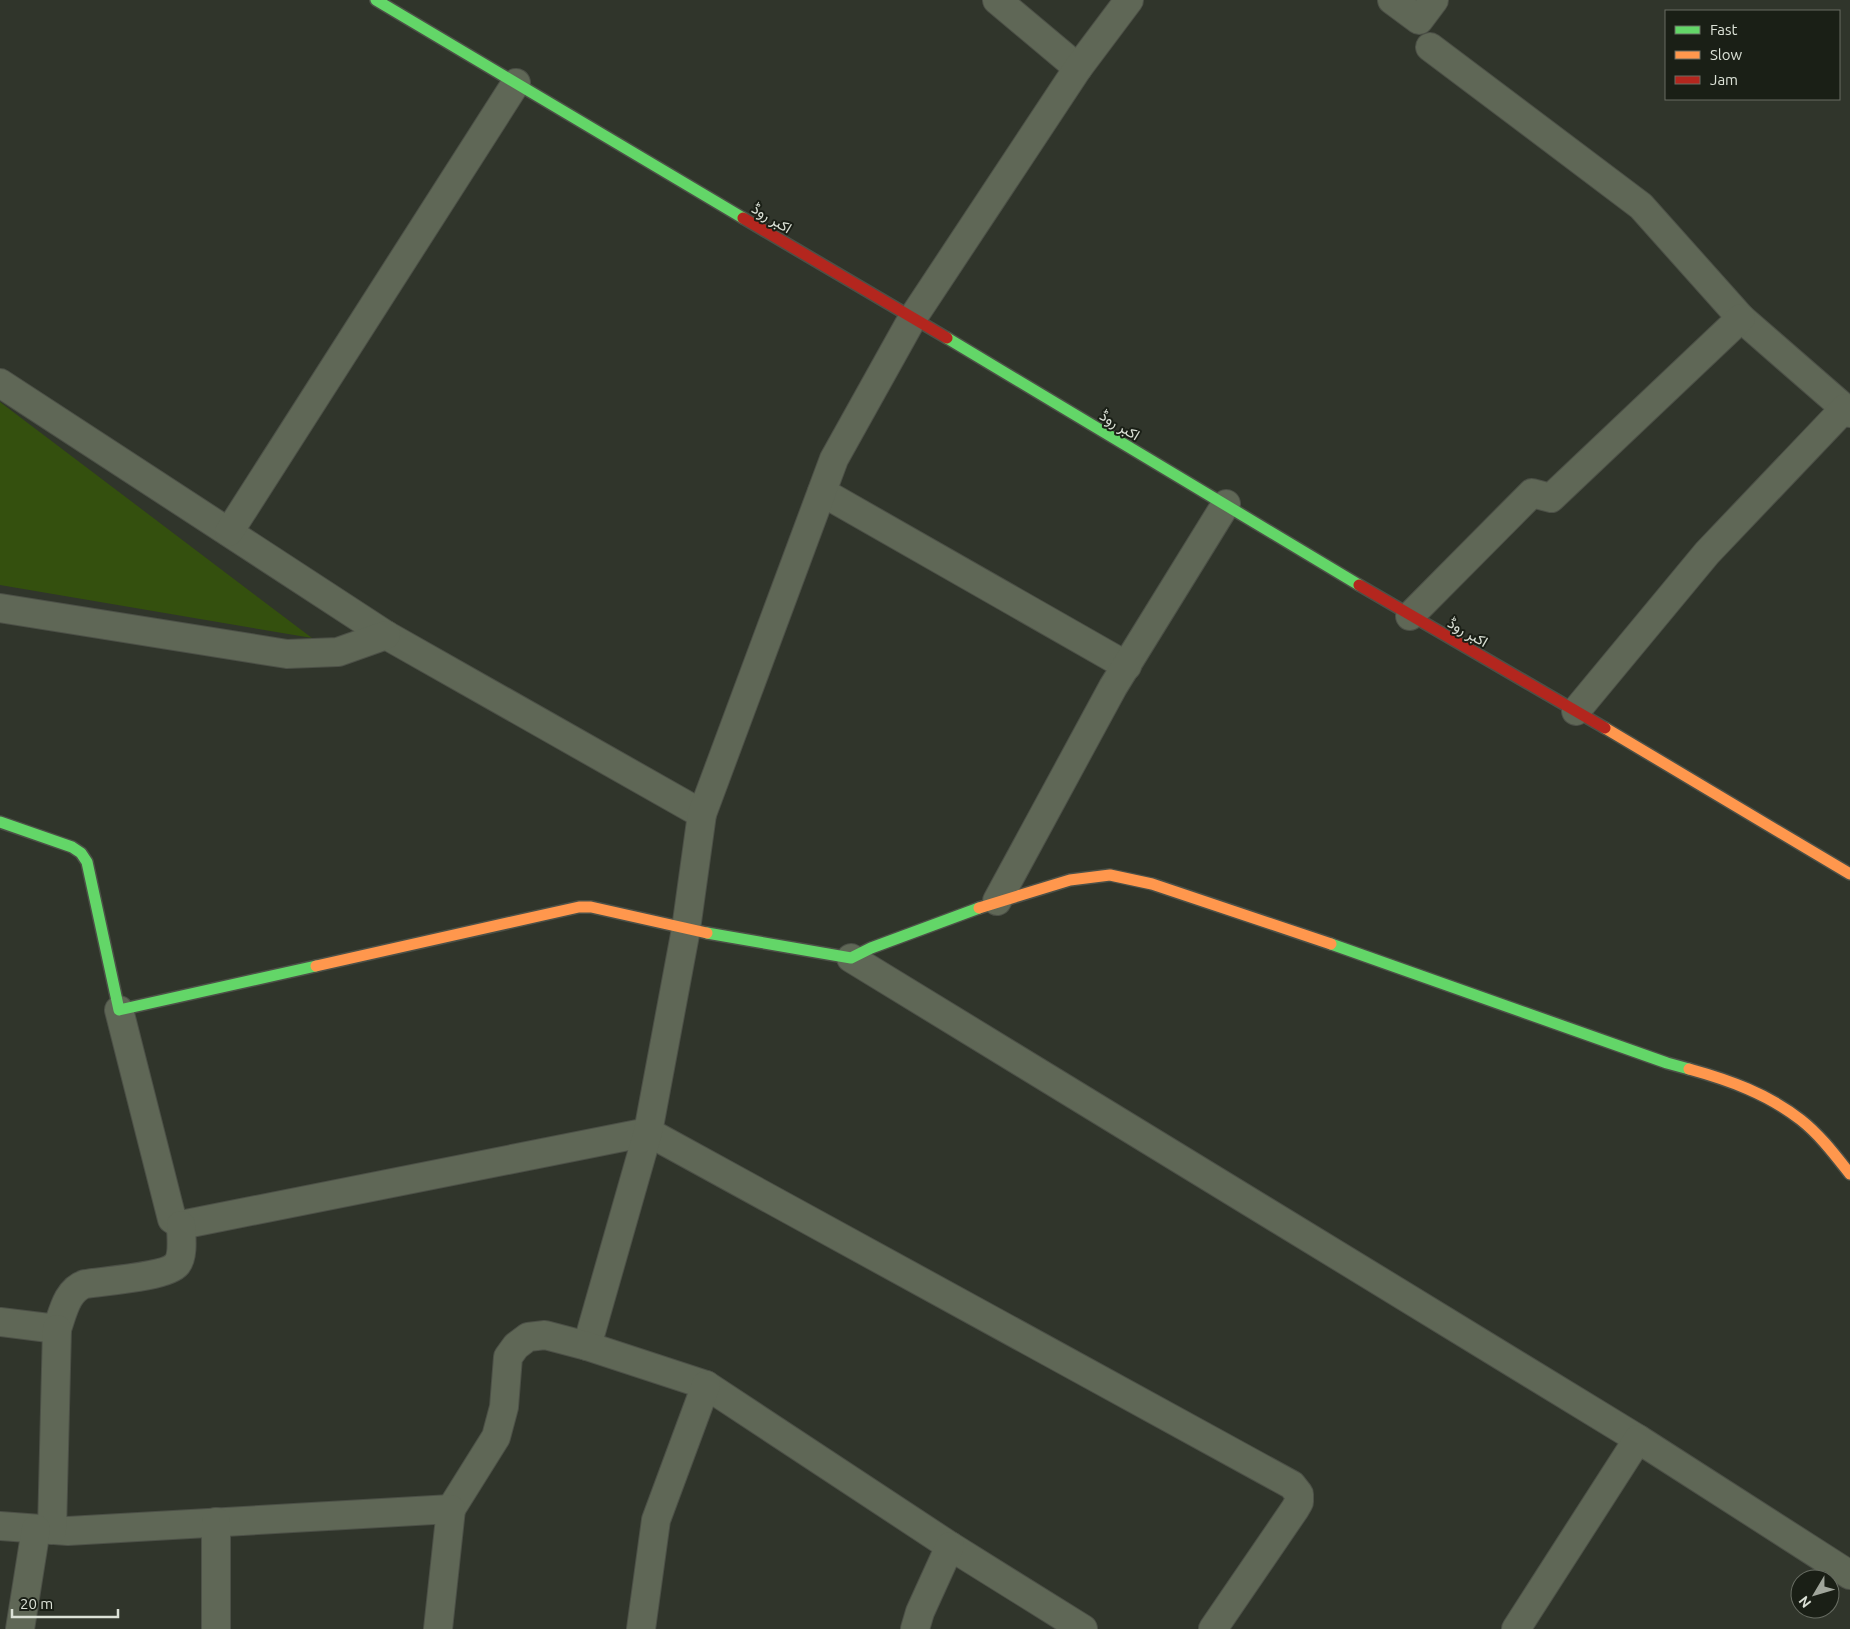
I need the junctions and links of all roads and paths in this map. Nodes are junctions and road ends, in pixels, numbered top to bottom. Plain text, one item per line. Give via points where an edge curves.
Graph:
1 (376, 0) edge
2 (997, 0) edge
3 (1129, 0) edge
4 (1392, 0) edge
5 (1434, 0) edge
6 (1430, 47) dead end
7 (1078, 68) junction
8 (516, 83) junction
9 (1741, 318) junction
10 (912, 319) junction
11 (0, 383) edge
12 (1848, 410) edge
13 (822, 492) junction
14 (1226, 504) junction
15 (229, 532) junction
16 (0, 608) edge
17 (1410, 616) junction
18 (386, 635) junction
19 (1127, 666) junction
20 (1576, 711) junction
21 (702, 814) junction
22 (0, 822) edge
23 (1850, 874) edge
24 (997, 901) junction
25 (686, 929) junction
26 (851, 958) junction
27 (119, 1010) junction
28 (648, 1132) junction
29 (1850, 1174) edge
30 (181, 1225) junction
31 (0, 1322) edge
32 (57, 1329) junction
33 (588, 1346) junction
34 (706, 1385) junction
35 (1638, 1439) junction
36 (451, 1509) junction
37 (216, 1522) junction
38 (0, 1526) edge
39 (44, 1529) junction
40 (950, 1546) junction
41 (1850, 1575) edge
42 (20, 1629) edge
43 (216, 1629) edge
44 (438, 1629) edge
45 (641, 1629) edge
46 (915, 1629) edge
47 (1083, 1629) edge
48 (1213, 1629) edge
49 (1516, 1629) edge

1 - 8 street, اکبر روڈ
2 - 7 street
3 - 7 street
4 - 5 street via 1419,20
6 - 9 street via 1641,206
7 - 10 street
8 - 10 street, اکبر روڈ
8 - 15 street
9 - 12 street
9 - 17 street via 1551,498 1532,493
10 - 13 street via 834,458
10 - 14 street, اکبر روڈ
11 - 15 street
12 - 20 street via 1707,553
13 - 19 street
13 - 21 street
14 - 17 street, اکبر روڈ
14 - 19 street
15 - 18 street
16 - 18 street via 287,654 338,652
17 - 20 street, اکبر روڈ
18 - 21 street
19 - 24 street
20 - 23 street, اکبر روڈ
21 - 25 street
22 - 27 street via 72,847 87,862
24 - 26 street
24 - 29 street via 1070,880 1110,875 1152,884 1737,1084 1771,1100 1801,1121
25 - 26 street
25 - 27 street via 579,907
25 - 28 street
26 - 35 street
27 - 30 street via 172,1219
28 - 30 street
28 - 33 street
28 - 48 street via 1292,1485 1299,1494 1299,1502
30 - 32 street via 180,1250 172,1268 154,1274 78,1286
31 - 32 street
32 - 39 street
33 - 34 street
33 - 36 street via 545,1335 528,1337 516,1346 508,1357 504,1407 496,1437
34 - 40 street
34 - 45 street via 656,1520
35 - 41 street
35 - 49 street
36 - 37 street
36 - 44 street
37 - 39 street via 87,1530
37 - 43 street
38 - 39 street
39 - 42 street
40 - 46 street
40 - 47 street

